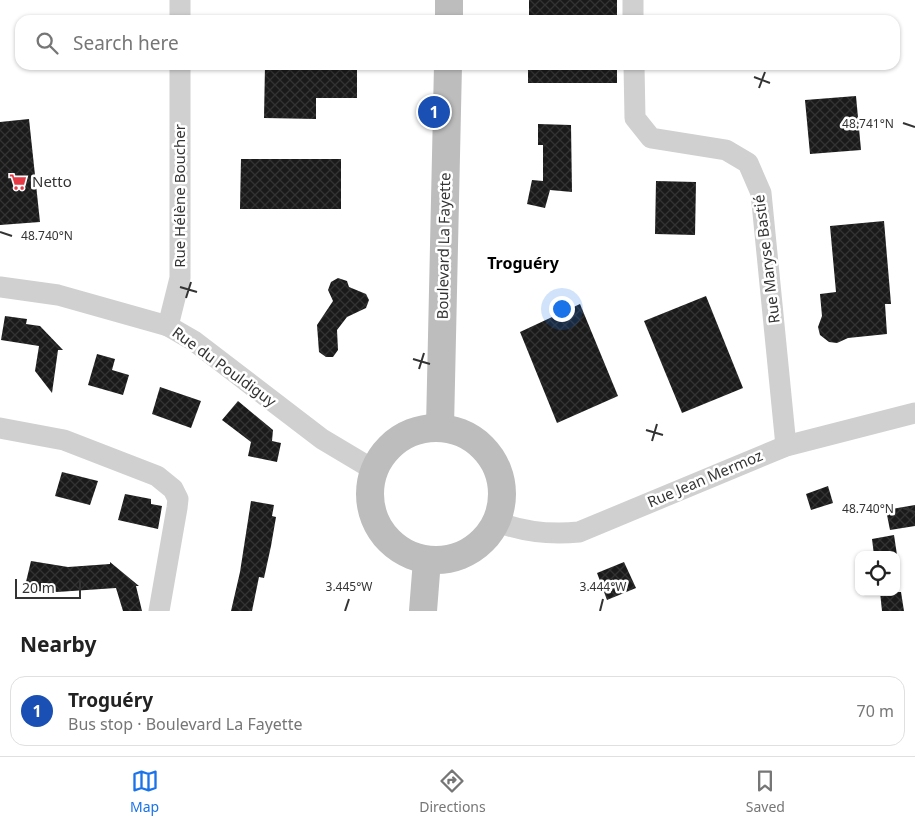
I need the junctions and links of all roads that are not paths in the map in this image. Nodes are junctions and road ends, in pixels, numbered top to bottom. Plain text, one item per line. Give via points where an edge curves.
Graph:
1 (180, 0) edge
2 (449, 0) edge
3 (633, 0) edge
4 (180, 15) edge
5 (449, 15) edge
6 (633, 15) edge
7 (180, 70) edge
8 (448, 70) edge
9 (634, 70) edge
10 (0, 287) edge
11 (168, 326) junction
12 (915, 413) edge
13 (440, 427) junction
14 (0, 428) edge
15 (786, 446) junction
16 (374, 470) junction
17 (497, 522) junction
18 (427, 560) junction
19 (158, 611) edge
20 (423, 611) edge

1 - 4 street
2 - 5 main road
3 - 6 street
7 - 11 street, Rue Hélène Boucher via 180,278
8 - 13 main road, Boulevard La Fayette
9 - 15 street, Rue Maryse Bastié via 635,118 651,138 726,150 748,163 761,193
10 - 11 street, Rue du Pouldiguy via 58,295
11 - 16 street, Rue du Pouldiguy via 194,341 322,439
12 - 15 street, Rue Jean Mermoz
13 - 16 main road via 416,430 395,441 379,458
13 - 17 main road via 480,443 494,460 502,480 503,502
14 - 19 street via 64,440 157,476 174,489 178,498 177,508
15 - 17 street, Rue Jean Mermoz via 579,532 556,535 521,530
16 - 18 main road via 370,502 376,523 388,540 406,554
17 - 18 main road via 480,545 455,558
18 - 20 main road

